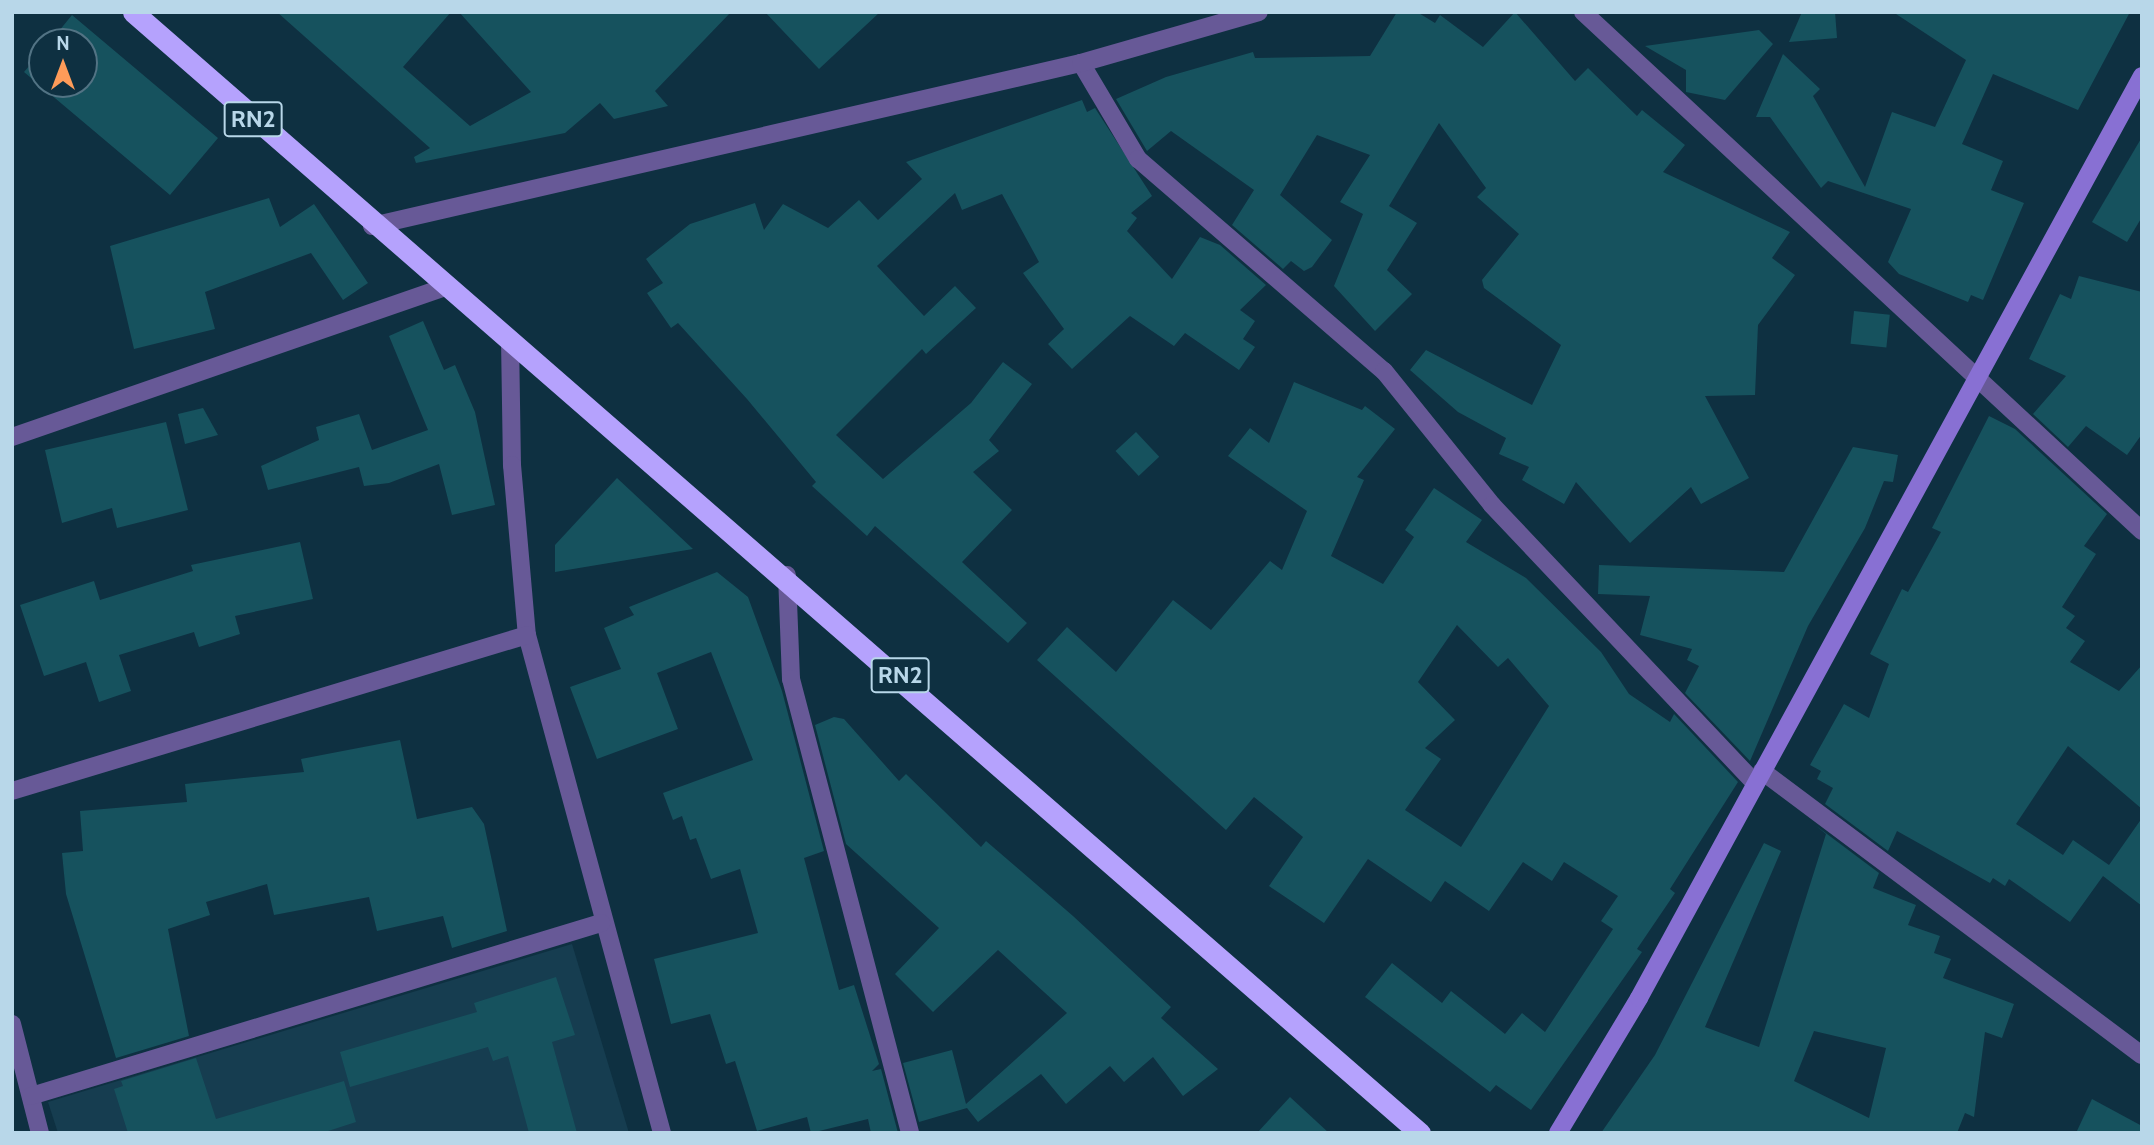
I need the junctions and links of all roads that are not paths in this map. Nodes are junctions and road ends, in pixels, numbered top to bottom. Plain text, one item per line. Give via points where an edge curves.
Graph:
1 (133, 12) edge
2 (1259, 12) edge
3 (1583, 12) edge
4 (1081, 63) junction
5 (2139, 87) edge
6 (372, 226) junction
7 (443, 287) junction
8 (510, 339) junction
9 (1981, 379) junction
10 (12, 437) edge
11 (2142, 531) edge
12 (787, 575) junction
13 (527, 635) junction
14 (1758, 777) junction
15 (12, 791) edge
16 (601, 923) junction
17 (12, 1024) edge
18 (2142, 1055) edge
19 (31, 1096) junction
20 (40, 1133) edge
21 (662, 1133) edge
22 (910, 1133) edge
23 (1420, 1133) edge
24 (1558, 1133) edge

1 - 6 highway, RN2
2 - 4 street
3 - 9 street
4 - 6 street
4 - 14 street via 1138,159 1384,371 1501,516
5 - 9 street
6 - 7 highway, RN2
7 - 8 highway, RN2
7 - 10 street
8 - 12 highway, RN2
8 - 13 street via 512,465
9 - 11 street
9 - 14 street
12 - 22 street via 791,679
12 - 23 highway, RN2
13 - 15 street
13 - 16 street
14 - 18 street
14 - 24 street
16 - 19 street
16 - 21 street
17 - 19 street
19 - 20 street

